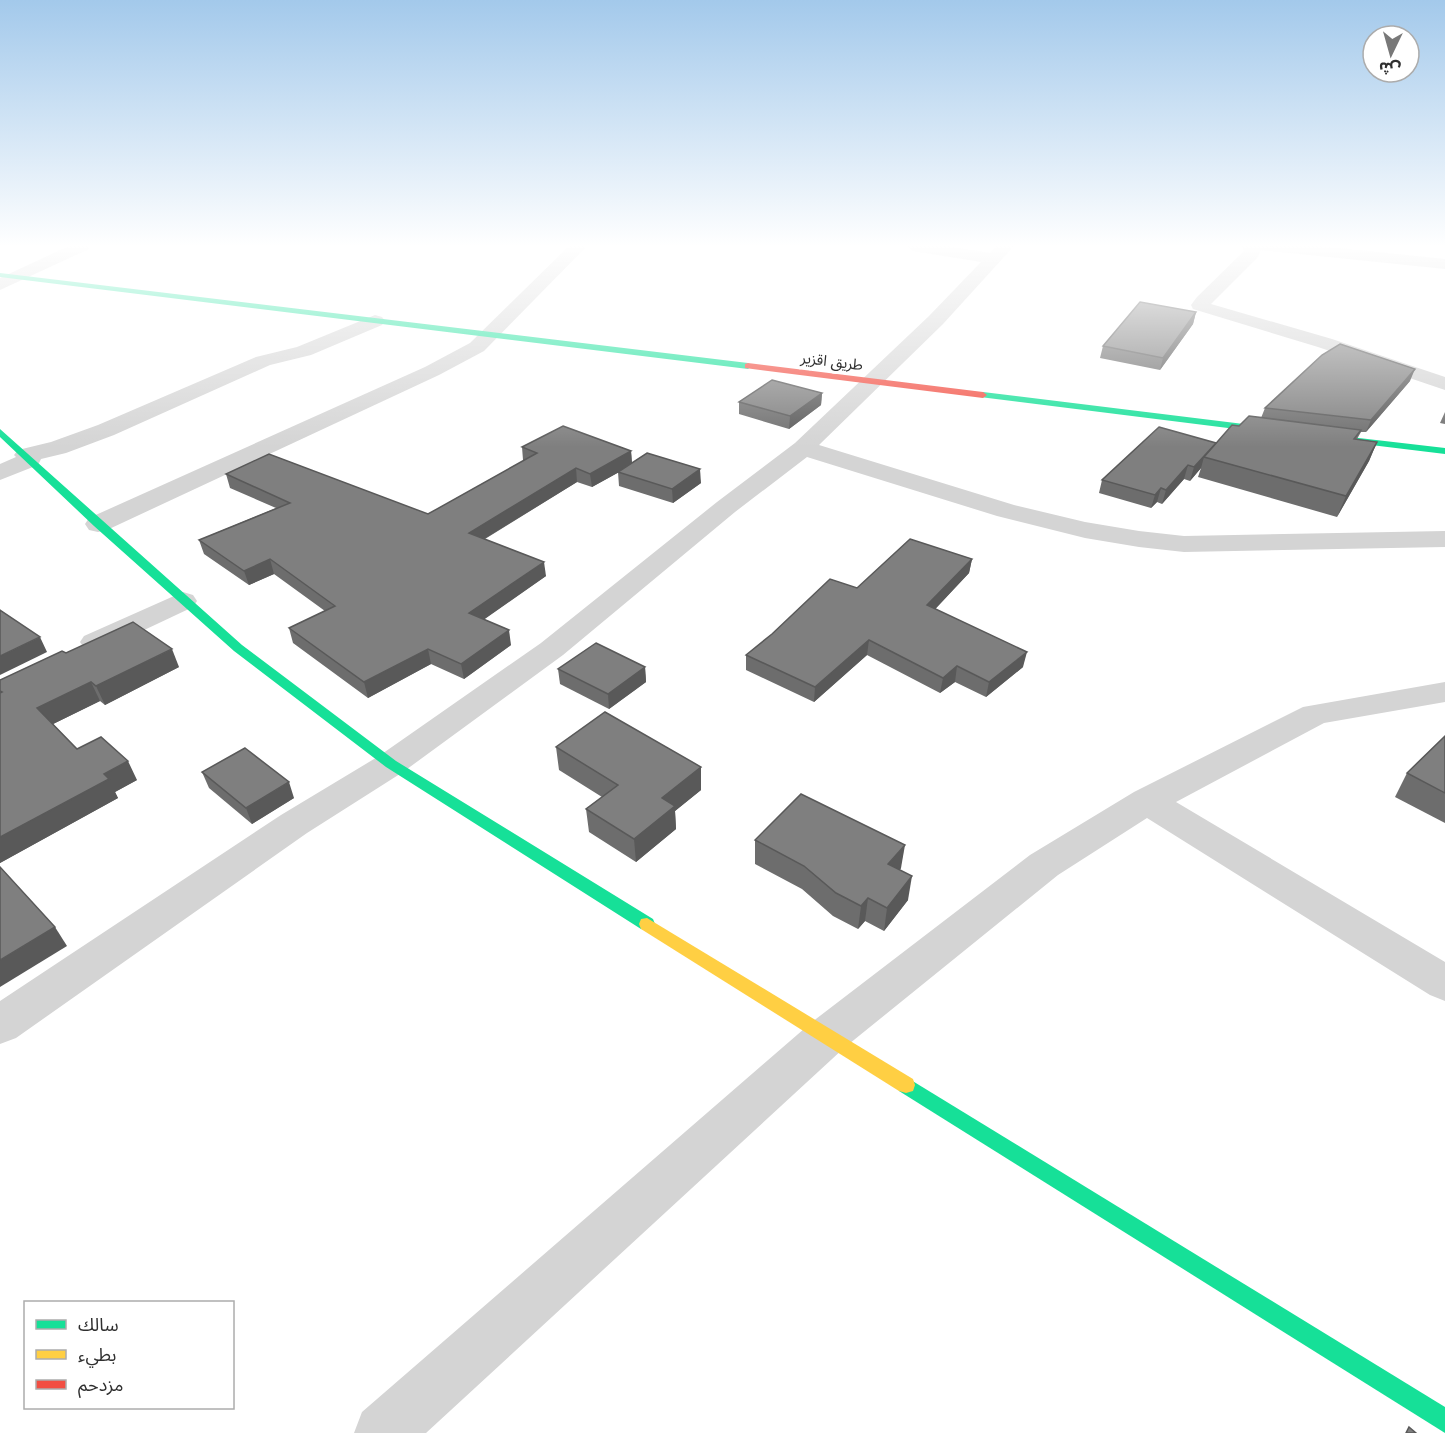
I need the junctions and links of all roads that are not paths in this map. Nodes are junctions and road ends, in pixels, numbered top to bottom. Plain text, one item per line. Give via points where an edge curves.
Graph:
1 (307, 313) edge
2 (511, 313) edge
3 (942, 313) edge
4 (1219, 313) edge
5 (375, 321) junction
6 (489, 334) junction
7 (872, 383) junction
8 (1445, 384) edge
9 (0, 432) edge
10 (1290, 433) edge
11 (1323, 437) edge
12 (802, 448) junction
13 (1445, 451) edge
14 (28, 457) junction
15 (0, 473) edge
16 (98, 524) junction
17 (1445, 539) edge
18 (183, 601) junction
19 (68, 655) edge
20 (1445, 692) edge
21 (391, 764) junction
22 (1147, 801) junction
23 (1445, 983) edge
24 (0, 1025) edge
25 (828, 1035) junction
26 (1445, 1421) edge
27 (383, 1433) edge

1 - 5 street, طريق اقزير
2 - 6 street
3 - 7 street
4 - 8 street via 1325,343
5 - 6 street, طريق اقزير
5 - 14 street via 304,351 263,361 106,430
6 - 7 street, طريق اقزير
6 - 16 street via 477,347 432,371
7 - 10 street, طريق اقزير
7 - 12 street
9 - 14 street
11 - 13 street
12 - 17 street via 1006,510 1139,540 1184,544
12 - 21 street via 552,649
14 - 15 street
14 - 16 street
16 - 18 street
18 - 19 street
18 - 21 street via 238,648
20 - 22 street via 1315,714
21 - 24 street via 294,824
21 - 25 street
22 - 23 street
22 - 25 street via 1044,865
25 - 26 street
25 - 27 street

